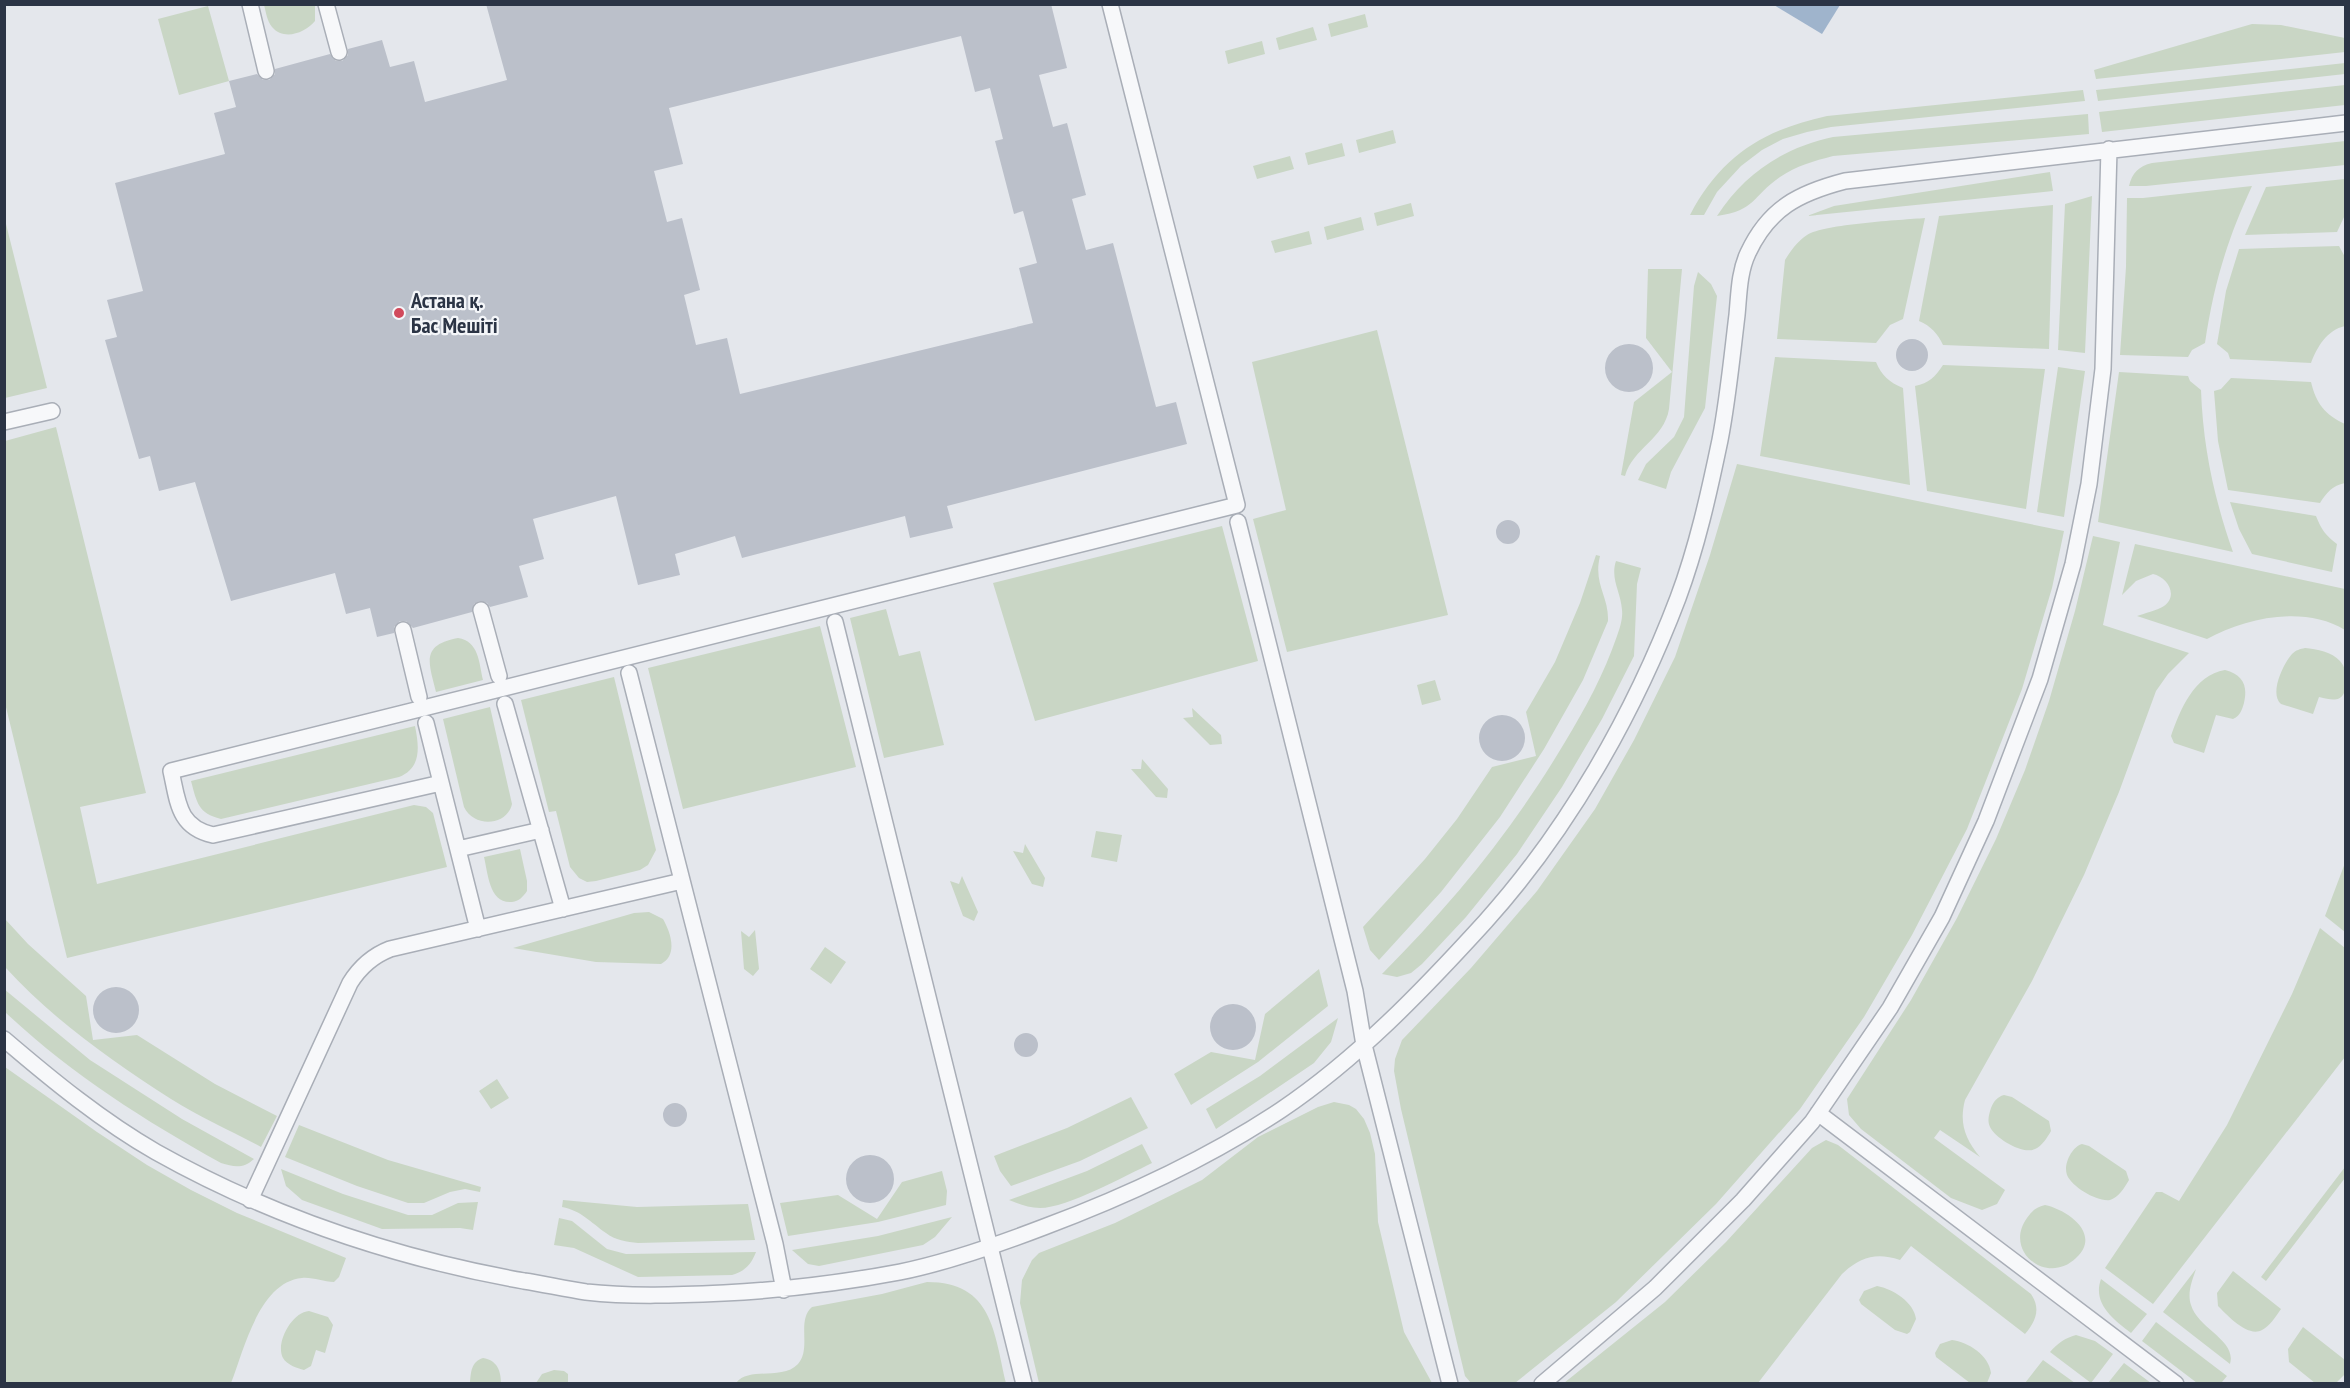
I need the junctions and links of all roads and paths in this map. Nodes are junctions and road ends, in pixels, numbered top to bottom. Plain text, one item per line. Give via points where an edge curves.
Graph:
1 (250, 4) edge
2 (326, 4) edge
3 (1110, 4) edge
4 (339, 52) dead end
5 (266, 71) dead end
6 (2346, 123) edge
7 (2109, 149) junction
8 (52, 411) dead end
9 (4, 422) edge
10 (1238, 522) dead end
11 (481, 610) dead end
12 (835, 622) dead end
13 (403, 630) dead end
14 (629, 673) dead end
15 (499, 676) dead end
16 (419, 698) dead end
17 (505, 704) dead end
18 (426, 723) dead end
19 (441, 783) junction
20 (541, 830) junction
21 (458, 849) junction
22 (682, 881) junction
23 (563, 909) junction
24 (478, 928) junction
25 (4, 1039) edge
26 (1364, 1045) junction
27 (1818, 1113) junction
28 (250, 1200) junction
29 (990, 1248) junction
30 (784, 1290) junction
31 (1024, 1383) edge
32 (1450, 1383) edge
33 (1542, 1383) edge
34 (2176, 1383) edge

1 - 5 lane
2 - 4 lane
3 - 19 lane via 1237,505 171,771 182,813 196,830 213,835
6 - 7 lane
7 - 26 lane via 1845,181 1799,195 1764,226 1744,260 1723,425 1707,505 1679,595 1652,660 1616,732 1534,862 1489,917
7 - 27 lane via 2103,369 2089,484 2073,564 2040,679 1986,821 1942,916 1890,1008
8 - 9 lane
10 - 26 lane via 1355,991
11 - 15 lane
12 - 29 lane
13 - 16 lane
14 - 22 lane
17 - 20 lane
18 - 19 lane
19 - 21 lane
20 - 21 lane
20 - 23 lane
21 - 24 lane
22 - 23 lane
22 - 30 lane
23 - 24 lane
24 - 28 lane via 390,949 356,973
25 - 28 lane via 88,1107 153,1150
26 - 29 lane via 1282,1109 1195,1161 1110,1202
26 - 32 lane
27 - 33 lane via 1743,1200 1655,1288
27 - 34 lane
28 - 30 lane via 344,1236 455,1269 587,1292 673,1295
29 - 30 lane via 903,1271
29 - 31 lane

